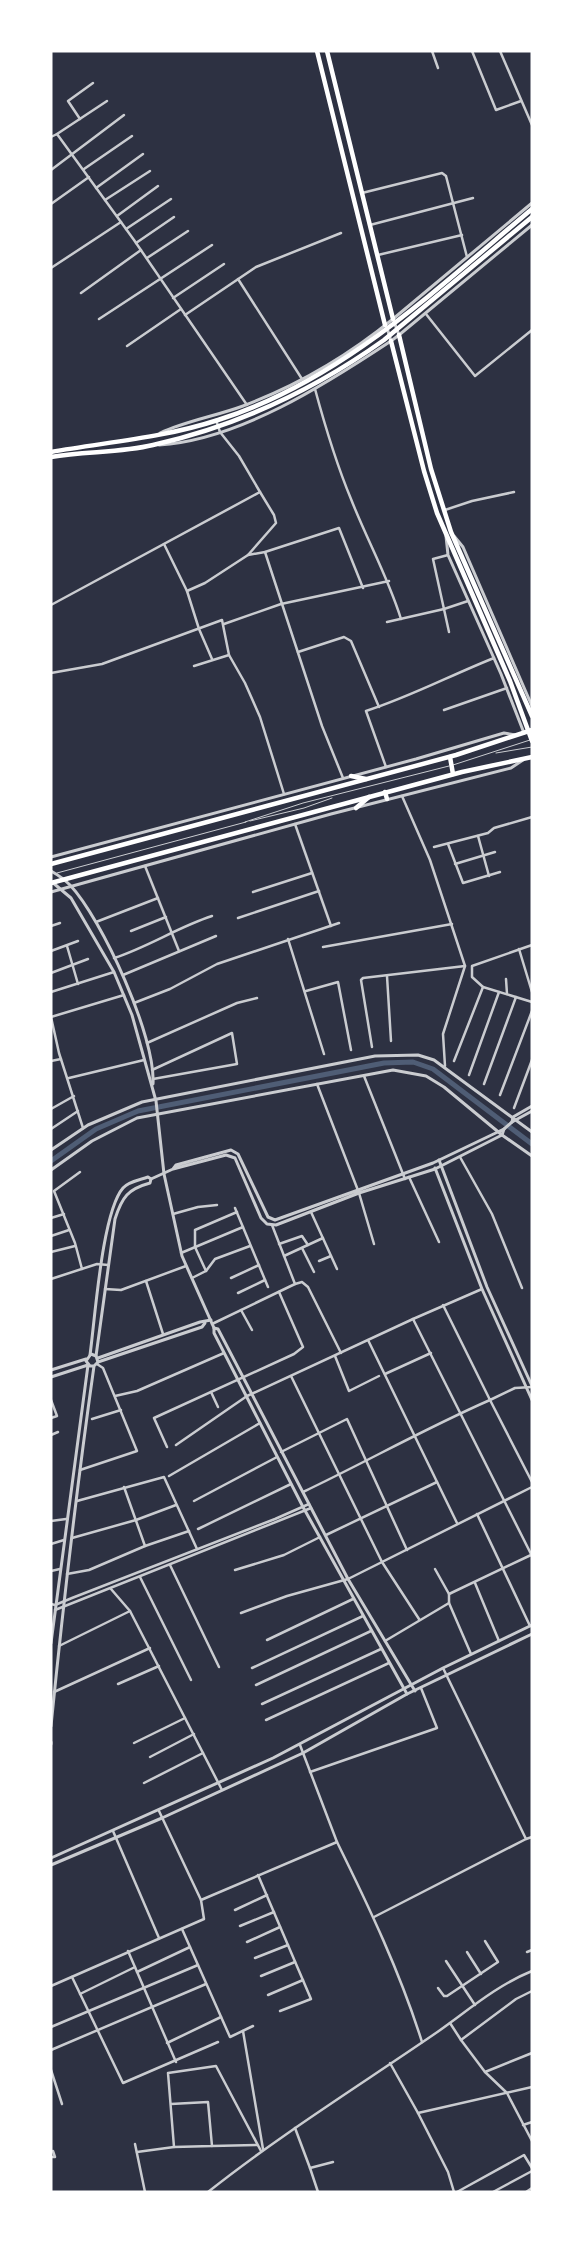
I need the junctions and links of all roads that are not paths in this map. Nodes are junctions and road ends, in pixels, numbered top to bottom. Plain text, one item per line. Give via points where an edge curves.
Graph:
1 (317, 51) edge
2 (327, 51) edge
3 (432, 51) edge
4 (472, 51) edge
5 (500, 51) edge
6 (438, 68) dead end
7 (93, 83) dead end
8 (521, 100) junction
9 (108, 101) dead end
10 (124, 115) dead end
11 (80, 119) junction
12 (532, 126) edge
13 (57, 134) junction
14 (132, 136) dead end
15 (51, 137) edge
16 (72, 154) junction
17 (143, 154) dead end
18 (51, 170) edge
19 (83, 170) junction
20 (150, 171) dead end
21 (88, 177) junction
22 (158, 186) dead end
23 (96, 188) junction
24 (362, 193) junction
25 (473, 198) dead end
26 (172, 199) dead end
27 (106, 200) junction
28 (532, 203) edge
29 (51, 204) edge
30 (453, 204) junction
31 (532, 209) edge
32 (117, 216) junction
33 (174, 217) dead end
34 (532, 217) edge
35 (121, 222) junction
36 (370, 225) junction
37 (532, 225) edge
38 (126, 229) junction
39 (188, 231) dead end
40 (342, 233) dead end
41 (462, 235) junction
42 (136, 243) junction
43 (212, 245) dead end
44 (141, 250) junction
45 (377, 255) junction
46 (467, 257) junction
47 (146, 258) junction
48 (224, 264) dead end
49 (51, 268) edge
50 (161, 279) junction
51 (238, 279) junction
52 (82, 294) dead end
53 (174, 298) junction
54 (181, 309) junction
55 (426, 314) junction
56 (185, 315) junction
57 (99, 319) dead end
58 (393, 319) junction
59 (386, 325) junction
60 (532, 330) edge
61 (399, 335) junction
62 (391, 340) junction
63 (127, 346) dead end
64 (302, 379) junction
65 (315, 389) junction
66 (246, 404) junction
67 (215, 416) junction
68 (220, 432) junction
69 (150, 438) junction
70 (152, 445) junction
71 (51, 452) edge
72 (51, 457) edge
73 (260, 492) junction
74 (514, 492) dead end
75 (444, 510) junction
76 (448, 532) junction
77 (164, 544) junction
78 (265, 552) junction
79 (450, 553) junction
80 (248, 555) junction
81 (389, 582) junction
82 (363, 588) junction
83 (187, 591) junction
84 (468, 601) junction
85 (281, 604) junction
86 (51, 605) edge
87 (444, 609) junction
88 (401, 619) junction
89 (388, 622) dead end
90 (223, 624) junction
91 (199, 629) junction
92 (449, 632) dead end
93 (298, 652) junction
94 (229, 656) junction
95 (494, 658) junction
96 (212, 659) junction
97 (194, 666) dead end
98 (51, 673) edge
99 (507, 688) junction
100 (532, 706) edge
101 (379, 707) junction
102 (444, 710) dead end
103 (532, 716) edge
104 (532, 730) edge
105 (524, 732) junction
106 (517, 735) junction
107 (532, 741) edge
108 (532, 747) edge
109 (493, 753) junction
110 (450, 757) junction
111 (532, 757) edge
112 (526, 758) junction
113 (452, 766) junction
114 (386, 767) junction
115 (453, 774) junction
116 (351, 776) junction
117 (342, 778) junction
118 (368, 779) junction
119 (385, 792) junction
120 (284, 794) junction
121 (337, 796) junction
122 (370, 796) junction
123 (402, 796) junction
124 (387, 799) junction
125 (356, 808) junction
126 (532, 817) edge
127 (245, 822) junction
128 (295, 824) junction
129 (478, 836) junction
130 (448, 844) junction
131 (434, 847) dead end
132 (496, 852) dead end
133 (483, 856) junction
134 (51, 857) edge
135 (51, 864) edge
136 (455, 864) junction
137 (145, 866) junction
138 (500, 872) dead end
139 (52, 873) edge
140 (312, 873) junction
141 (489, 876) junction
142 (51, 882) edge
143 (71, 886) junction
144 (61, 889) junction
145 (319, 891) junction
146 (51, 892) edge
147 (253, 892) dead end
148 (158, 898) junction
149 (212, 916) dead end
150 (166, 917) junction
151 (238, 918) dead end
152 (95, 922) junction
153 (60, 923) dead end
154 (339, 923) dead end
155 (452, 924) junction
156 (51, 926) edge
157 (331, 926) junction
158 (131, 931) dead end
159 (172, 932) junction
160 (216, 936) dead end
161 (288, 939) junction
162 (78, 941) dead end
163 (67, 946) junction
164 (532, 946) edge
165 (323, 947) dead end
166 (519, 949) junction
167 (51, 951) edge
168 (179, 951) junction
169 (114, 958) junction
170 (88, 959) dead end
171 (72, 965) junction
172 (465, 966) junction
173 (114, 972) junction
174 (51, 973) edge
175 (123, 975) junction
176 (387, 976) junction
177 (506, 979) dead end
178 (78, 984) junction
179 (483, 987) junction
180 (306, 991) junction
181 (51, 992) edge
182 (499, 992) junction
183 (532, 992) edge
184 (507, 994) junction
185 (124, 995) junction
186 (516, 997) junction
187 (257, 998) dead end
188 (532, 1002) edge
189 (134, 1003) junction
190 (532, 1011) edge
191 (51, 1017) edge
192 (391, 1041) dead end
193 (147, 1043) junction
194 (372, 1047) dead end
195 (351, 1050) dead end
196 (324, 1054) dead end
197 (61, 1059) junction
198 (144, 1060) junction
199 (532, 1060) edge
200 (51, 1061) edge
201 (454, 1061) dead end
202 (445, 1066) junction
203 (152, 1070) junction
204 (363, 1074) junction
205 (470, 1074) dead end
206 (69, 1078) junction
207 (153, 1079) junction
208 (316, 1084) junction
209 (484, 1084) dead end
210 (153, 1086) junction
211 (74, 1096) junction
212 (500, 1096) dead end
213 (156, 1101) junction
214 (532, 1106) edge
215 (51, 1108) edge
216 (514, 1108) dead end
217 (78, 1111) junction
218 (532, 1111) edge
219 (158, 1114) junction
220 (513, 1120) junction
221 (84, 1128) junction
222 (51, 1129) edge
223 (505, 1129) junction
224 (498, 1131) junction
225 (532, 1132) edge
226 (502, 1135) junction
227 (51, 1150) edge
228 (460, 1156) junction
229 (532, 1156) edge
230 (439, 1160) junction
231 (433, 1163) junction
232 (442, 1166) junction
233 (173, 1169) junction
234 (435, 1169) junction
235 (51, 1170) edge
236 (80, 1172) dead end
237 (164, 1174) junction
238 (403, 1174) junction
239 (407, 1178) junction
240 (151, 1179) junction
241 (359, 1192) junction
242 (217, 1204) dead end
243 (311, 1212) junction
244 (64, 1214) junction
245 (173, 1214) junction
246 (51, 1218) edge
247 (275, 1220) junction
248 (272, 1225) junction
249 (243, 1227) junction
250 (69, 1230) junction
251 (51, 1236) edge
252 (323, 1238) junction
253 (438, 1242) dead end
254 (279, 1244) junction
255 (374, 1244) dead end
256 (308, 1245) junction
257 (75, 1246) junction
258 (250, 1246) junction
259 (195, 1247) junction
260 (302, 1248) junction
261 (51, 1252) edge
262 (181, 1253) junction
263 (284, 1256) junction
264 (331, 1256) junction
265 (319, 1261) dead end
266 (102, 1264) junction
267 (108, 1265) junction
268 (258, 1265) junction
269 (186, 1266) junction
270 (82, 1269) junction
271 (337, 1269) dead end
272 (206, 1271) junction
273 (314, 1272) dead end
274 (192, 1278) junction
275 (231, 1278) dead end
276 (51, 1279) edge
277 (265, 1280) junction
278 (146, 1281) junction
279 (296, 1284) junction
280 (268, 1287) dead end
281 (522, 1288) dead end
282 (105, 1289) junction
283 (482, 1289) junction
284 (238, 1292) dead end
285 (279, 1292) junction
286 (443, 1305) junction
287 (241, 1310) junction
288 (413, 1319) junction
289 (211, 1322) junction
290 (205, 1323) junction
291 (214, 1328) junction
292 (252, 1330) dead end
293 (164, 1336) junction
294 (368, 1340) junction
295 (224, 1353) junction
296 (341, 1353) junction
297 (431, 1353) junction
298 (90, 1355) junction
299 (335, 1356) junction
300 (86, 1359) junction
301 (97, 1361) junction
302 (88, 1365) junction
303 (51, 1370) edge
304 (385, 1374) junction
305 (291, 1376) junction
306 (379, 1376) dead end
307 (51, 1377) edge
308 (243, 1377) junction
309 (238, 1380) junction
310 (532, 1386) edge
311 (526, 1388) junction
312 (211, 1392) junction
313 (251, 1394) junction
314 (114, 1396) junction
315 (247, 1396) junction
316 (51, 1400) edge
317 (490, 1400) junction
318 (532, 1400) edge
319 (218, 1408) dead end
320 (121, 1410) junction
321 (460, 1413) junction
322 (51, 1418) edge
323 (92, 1419) dead end
324 (260, 1423) junction
325 (58, 1432) dead end
326 (318, 1432) junction
327 (51, 1435) edge
328 (412, 1435) junction
329 (176, 1445) dead end
330 (167, 1447) dead end
331 (282, 1452) junction
332 (277, 1457) junction
333 (365, 1461) junction
334 (80, 1470) junction
335 (169, 1476) dead end
336 (338, 1476) junction
337 (438, 1482) junction
338 (532, 1482) edge
339 (291, 1484) junction
340 (124, 1487) junction
341 (532, 1487) edge
342 (303, 1492) junction
343 (503, 1500) junction
344 (194, 1501) dead end
345 (75, 1502) junction
346 (309, 1504) junction
347 (177, 1505) junction
348 (386, 1505) junction
349 (303, 1507) junction
350 (311, 1508) junction
351 (306, 1511) junction
352 (477, 1514) junction
353 (360, 1518) junction
354 (66, 1519) junction
355 (136, 1520) junction
356 (51, 1521) edge
357 (457, 1523) junction
358 (198, 1529) dead end
359 (189, 1532) junction
360 (326, 1535) junction
361 (320, 1537) junction
362 (71, 1538) junction
363 (64, 1540) junction
364 (51, 1544) edge
365 (145, 1546) junction
366 (197, 1550) junction
367 (406, 1550) junction
368 (532, 1555) edge
369 (382, 1562) junction
370 (170, 1565) junction
371 (435, 1568) dead end
372 (60, 1569) junction
373 (503, 1569) junction
374 (235, 1570) dead end
375 (51, 1571) edge
376 (66, 1574) junction
377 (140, 1577) junction
378 (348, 1579) junction
379 (342, 1580) junction
380 (475, 1583) junction
381 (111, 1589) junction
382 (449, 1594) junction
383 (353, 1598) junction
384 (63, 1602) junction
385 (449, 1603) junction
386 (53, 1604) edge
387 (62, 1608) junction
388 (55, 1610) junction
389 (130, 1611) junction
390 (241, 1612) dead end
391 (363, 1616) junction
392 (419, 1619) junction
393 (52, 1626) edge
394 (531, 1626) edge
395 (371, 1631) junction
396 (532, 1634) edge
397 (267, 1640) dead end
398 (385, 1641) junction
399 (500, 1641) junction
400 (51, 1643) edge
401 (59, 1646) junction
402 (150, 1648) junction
403 (381, 1649) junction
404 (471, 1654) junction
405 (389, 1663) junction
406 (158, 1666) junction
407 (219, 1668) dead end
408 (252, 1668) dead end
409 (443, 1668) junction
410 (446, 1675) junction
411 (190, 1680) dead end
412 (118, 1684) dead end
413 (256, 1684) dead end
414 (412, 1684) junction
415 (421, 1688) junction
416 (404, 1689) junction
417 (415, 1691) junction
418 (54, 1692) junction
419 (407, 1694) junction
420 (52, 1700) edge
421 (262, 1704) dead end
422 (185, 1718) junction
423 (266, 1720) dead end
424 (51, 1726) edge
425 (194, 1734) junction
426 (134, 1743) dead end
427 (300, 1745) junction
428 (203, 1753) junction
429 (303, 1753) junction
430 (150, 1757) dead end
431 (310, 1772) junction
432 (144, 1783) dead end
433 (218, 1783) junction
434 (222, 1790) junction
435 (159, 1811) junction
436 (162, 1818) junction
437 (113, 1832) junction
438 (532, 1837) edge
439 (116, 1838) junction
440 (526, 1839) junction
441 (337, 1842) junction
442 (51, 1858) edge
443 (51, 1865) edge
444 (258, 1875) junction
445 (267, 1895) junction
446 (201, 1900) junction
447 (235, 1910) dead end
448 (274, 1912) junction
449 (374, 1917) junction
450 (240, 1926) dead end
451 (280, 1927) junction
452 (182, 1929) junction
453 (159, 1938) junction
454 (485, 1941) dead end
455 (247, 1942) dead end
456 (288, 1945) junction
457 (190, 1947) junction
458 (532, 1950) edge
459 (128, 1951) junction
460 (467, 1952) dead end
461 (526, 1952) dead end
462 (255, 1958) dead end
463 (446, 1961) dead end
464 (296, 1962) junction
465 (198, 1965) junction
466 (135, 1967) junction
467 (532, 1971) edge
468 (137, 1972) junction
469 (481, 1974) junction
470 (261, 1976) dead end
471 (72, 1977) junction
472 (303, 1980) junction
473 (206, 1984) junction
474 (51, 1986) edge
475 (463, 1986) junction
476 (143, 1987) junction
477 (438, 1988) dead end
478 (532, 1991) edge
479 (80, 1994) junction
480 (268, 1995) dead end
481 (475, 2004) junction
482 (152, 2007) junction
483 (88, 2011) junction
484 (280, 2011) dead end
485 (221, 2017) junction
486 (450, 2023) junction
487 (253, 2026) dead end
488 (51, 2028) edge
489 (97, 2031) junction
490 (243, 2031) junction
491 (461, 2040) junction
492 (218, 2042) dead end
493 (422, 2042) junction
494 (167, 2043) junction
495 (51, 2050) edge
496 (532, 2053) edge
497 (176, 2062) junction
498 (390, 2063) junction
499 (51, 2070) edge
500 (485, 2072) junction
501 (532, 2087) edge
502 (507, 2093) junction
503 (62, 2104) dead end
504 (171, 2104) junction
505 (418, 2113) junction
506 (532, 2122) edge
507 (523, 2125) junction
508 (295, 2128) junction
509 (532, 2141) edge
510 (135, 2144) dead end
511 (257, 2145) junction
512 (212, 2146) junction
513 (174, 2147) junction
514 (262, 2150) junction
515 (53, 2151) dead end
516 (137, 2152) junction
517 (51, 2157) edge
518 (333, 2162) dead end
519 (310, 2168) junction
520 (532, 2170) edge
521 (532, 2188) edge
522 (145, 2192) edge
523 (208, 2192) edge
524 (318, 2192) edge
525 (456, 2192) edge
526 (493, 2192) edge
527 (526, 2192) edge

1 - 59 main road
2 - 24 main road
3 - 6 street
4 - 8 street via 496,110
5 - 8 street
7 - 11 street via 68,101
8 - 12 street
9 - 11 street
10 - 16 street
11 - 13 street
13 - 15 street
13 - 16 street
14 - 19 street
16 - 18 street
16 - 19 street
17 - 23 street
19 - 21 street
20 - 27 street
21 - 23 street
21 - 29 street
22 - 32 street
23 - 27 street
24 - 30 street via 442,173 446,176
24 - 36 main road
25 - 30 street
26 - 38 street
27 - 32 street
28 - 46 street
30 - 36 street
30 - 41 street
31 - 69 main road via 371,342 304,383 210,423
32 - 35 street
33 - 42 street
34 - 70 main road via 360,357 299,393 211,429
35 - 38 street
35 - 49 street
36 - 45 main road
37 - 55 street
38 - 42 street
39 - 47 street
40 - 51 street via 256,267
41 - 45 street
41 - 46 street
42 - 44 street
43 - 50 street
44 - 47 street
44 - 52 street
45 - 58 main road
46 - 58 street
47 - 50 street
48 - 53 street
50 - 53 street
50 - 57 street
51 - 56 street
51 - 64 street
53 - 54 street
54 - 56 street
54 - 63 street
55 - 60 street via 475,376
55 - 61 street
56 - 66 street
58 - 59 street
58 - 61 street
59 - 62 street
59 - 64 street
61 - 62 street
61 - 75 main road via 430,469
62 - 65 street
62 - 76 main road via 424,471
64 - 66 street
65 - 68 street
65 - 81 street via 351,500
66 - 67 street
67 - 68 street
67 - 69 street
68 - 70 street via 174,444
68 - 73 street via 240,456
69 - 71 main road
70 - 72 main road
73 - 77 street
73 - 80 street via 276,523
74 - 75 street
75 - 76 main road
76 - 79 main road
76 - 100 street via 462,547
76 - 103 main road
77 - 83 street
77 - 86 street
78 - 80 street
78 - 82 street via 339,528
78 - 85 street
79 - 84 street
79 - 87 street via 433,559
79 - 107 main road via 510,681
80 - 83 street
81 - 82 street
81 - 88 street
82 - 85 street
83 - 91 street
84 - 87 street
84 - 95 street
85 - 90 street
85 - 93 street
87 - 88 street
87 - 92 street
88 - 89 street
90 - 91 street via 222,620
90 - 94 street
91 - 96 street
91 - 98 street via 102,664
93 - 101 street via 344,637 351,641
93 - 117 street
94 - 96 street
94 - 120 street via 260,717
95 - 99 street
95 - 101 street
96 - 97 street
99 - 102 street
99 - 105 street
101 - 114 street via 366,711
104 - 105 main road
105 - 106 main road
106 - 110 main road
106 - 114 street via 504,732
107 - 109 lane
108 - 109 lane
109 - 113 lane
110 - 113 main road
110 - 118 main road
111 - 112 main road
112 - 115 main road
112 - 123 street via 511,768
113 - 115 main road
113 - 121 lane
114 - 116 street
115 - 119 main road
116 - 117 street
116 - 118 main road
117 - 120 street
118 - 135 main road
119 - 122 main road
119 - 124 main road
120 - 134 street
121 - 127 lane via 304,808
121 - 127 lane via 294,805
122 - 125 main road
122 - 142 main road
123 - 124 street
123 - 155 street via 426,850
124 - 125 street
125 - 128 street
126 - 129 street
127 - 139 lane
128 - 137 street
128 - 140 street
129 - 130 street
129 - 133 street
130 - 131 street
130 - 136 street
132 - 133 street
133 - 136 street
133 - 141 street
136 - 141 street via 463,883
137 - 143 street
137 - 148 street
138 - 141 street
139 - 143 street
140 - 145 street
140 - 147 street
142 - 144 street
143 - 144 street
143 - 152 street
144 - 146 street
144 - 173 street via 71,898
145 - 151 street
145 - 157 street
148 - 150 street
148 - 152 street
149 - 159 street
150 - 158 street
150 - 159 street
152 - 169 street
153 - 156 street
154 - 157 street
155 - 165 street
155 - 172 street
157 - 161 street
159 - 168 street
159 - 169 street via 135,952
160 - 168 street
161 - 180 street
161 - 189 street via 217,964 170,989
162 - 163 street
163 - 167 street
163 - 171 street
164 - 166 street
166 - 179 street via 472,966 472,978
166 - 183 street
168 - 175 street
169 - 175 street
170 - 171 street
171 - 174 street
171 - 178 street
172 - 176 street
172 - 202 street via 443,1034
173 - 178 street
173 - 185 street
175 - 189 street
176 - 192 street
176 - 194 street via 361,980
177 - 184 street
178 - 181 street
179 - 182 street
179 - 201 street
180 - 195 street via 338,982
180 - 196 street
182 - 184 street
182 - 205 street
184 - 186 street
185 - 191 street
185 - 198 street
186 - 188 street
186 - 209 street
187 - 193 street via 237,1003
189 - 193 street
190 - 212 street
191 - 197 street
193 - 203 street
197 - 200 street
197 - 206 street
198 - 206 street
198 - 210 street
199 - 216 street
202 - 213 street via 418,1055 375,1056
202 - 220 street
203 - 207 street
203 - 207 street via 232,1033 237,1064
204 - 208 street
204 - 224 street via 393,1070 426,1076
204 - 238 street
206 - 211 street
207 - 210 street
208 - 219 street
208 - 241 street
210 - 213 street
211 - 215 street
211 - 217 street
213 - 219 street
213 - 221 street via 127,1107
214 - 220 street
217 - 221 street
217 - 222 street
218 - 220 street
219 - 235 street via 122,1125
219 - 237 street
220 - 223 street
220 - 225 street
221 - 227 street
223 - 224 street
223 - 226 street
224 - 226 street
224 - 230 street
226 - 228 street
226 - 229 street
228 - 232 street
228 - 281 street via 492,1214
230 - 231 street
230 - 232 street
231 - 234 street
231 - 238 street
232 - 234 street
232 - 310 street via 487,1287
233 - 237 street
233 - 247 street via 228,1150 234,1151 268,1217
233 - 248 street via 232,1156 261,1218
234 - 239 street
234 - 283 street
236 - 244 street via 54,1191
237 - 240 street
237 - 245 street
238 - 239 street
238 - 241 street
239 - 241 street
239 - 253 street
240 - 266 street via 148,1177 125,1185 117,1196 107,1228
240 - 267 street via 128,1191 122,1199 115,1218
241 - 243 street
241 - 247 street
241 - 255 street
242 - 245 street
243 - 248 street
243 - 252 street
244 - 246 street
244 - 250 street
245 - 262 street
247 - 248 street
248 - 254 street
249 - 258 street
249 - 259 street
249 - 259 street via 236,1210 197,1228
250 - 251 street
250 - 257 street
252 - 256 street
252 - 264 street
254 - 256 street via 302,1236
254 - 263 street
256 - 260 street
257 - 261 street
257 - 270 street
258 - 268 street
258 - 272 street via 215,1259
259 - 262 street
259 - 272 street
260 - 263 street
260 - 273 street
262 - 269 street
263 - 279 street
264 - 265 street
264 - 271 street
266 - 267 street
266 - 270 street
266 - 298 street
267 - 282 street
268 - 275 street
268 - 277 street
269 - 274 street
269 - 278 street
270 - 276 street
272 - 274 street
274 - 289 street
277 - 280 street
277 - 284 street
278 - 282 street via 121,1290
278 - 293 street
279 - 285 street
279 - 296 street via 304,1282 308,1287
282 - 301 street
283 - 286 street
283 - 311 street
285 - 287 street
285 - 308 street via 303,1347
286 - 288 street
286 - 317 street
287 - 289 street
287 - 292 street
288 - 294 street
288 - 297 street
289 - 290 street
289 - 291 street
290 - 293 street
290 - 301 street via 202,1327
291 - 295 street
291 - 308 street via 218,1329
293 - 301 street
294 - 296 street
294 - 304 street
295 - 309 street
295 - 314 street via 137,1391
296 - 299 street
297 - 304 street
297 - 321 street
298 - 300 street
298 - 301 street
299 - 305 street
299 - 306 street via 349,1391
300 - 302 street
300 - 303 street
301 - 302 street
301 - 314 street
301 - 334 street
302 - 307 street
302 - 354 street
304 - 328 street
305 - 313 street
305 - 326 street
308 - 309 street
308 - 313 street
309 - 312 street
309 - 315 street
310 - 311 street
311 - 317 street via 515,1388
311 - 318 street
312 - 319 street
312 - 330 street via 154,1418
313 - 315 street
313 - 331 street
314 - 320 street
315 - 324 street
315 - 329 street
316 - 322 street via 57,1416
317 - 321 street
317 - 338 street
320 - 323 street
320 - 334 street via 137,1451
321 - 328 street
321 - 343 street
324 - 332 street
324 - 335 street
325 - 327 street
326 - 331 street
326 - 333 street via 347,1419
326 - 336 street
328 - 333 street
328 - 337 street
331 - 342 street
332 - 339 street
332 - 344 street
333 - 336 street
333 - 348 street
334 - 345 street
336 - 342 street
336 - 353 street
337 - 348 street
337 - 357 street
339 - 349 street
339 - 358 street
340 - 345 street
340 - 347 street via 164,1478
340 - 355 street
341 - 343 street
342 - 346 street
343 - 352 street
343 - 368 street
345 - 362 street
346 - 349 street
346 - 350 street
347 - 355 street
347 - 359 street
348 - 353 street
348 - 367 street
349 - 351 street
349 - 366 street
350 - 351 street
350 - 360 street
351 - 361 street
351 - 370 street
352 - 357 street
352 - 373 street
353 - 360 street
353 - 369 street
354 - 356 street
354 - 363 street
355 - 362 street
355 - 365 street
357 - 367 street
359 - 365 street
359 - 366 street
360 - 378 street
361 - 374 street via 284,1555
361 - 379 street
362 - 376 street
363 - 364 street
363 - 372 street
365 - 376 street via 89,1570
366 - 384 street
367 - 369 street
368 - 373 street
369 - 378 street
369 - 392 street
370 - 377 street
370 - 407 street
371 - 382 street
372 - 375 street
372 - 386 street
373 - 380 street
373 - 394 street
376 - 384 street
377 - 381 street
377 - 411 street
378 - 379 street
378 - 398 street
379 - 383 street
379 - 390 street
380 - 382 street
380 - 399 street
381 - 387 street
381 - 389 street
382 - 385 street
383 - 391 street
383 - 397 street
384 - 386 street
384 - 387 street
385 - 392 street
385 - 404 street
386 - 388 street
387 - 388 street
387 - 401 street
388 - 393 street
389 - 401 street
389 - 402 street
391 - 395 street
391 - 408 street
392 - 398 street
393 - 400 street
394 - 399 street
395 - 403 street
395 - 413 street
396 - 410 street
398 - 414 street
399 - 404 street
401 - 418 street
402 - 406 street
402 - 418 street
403 - 405 street
403 - 421 street
404 - 409 street
405 - 416 street
405 - 423 street
406 - 412 street
406 - 422 street
409 - 410 street
409 - 414 street
410 - 415 street
410 - 440 street
414 - 416 street
414 - 417 street
415 - 417 street
415 - 431 street via 437,1728
416 - 419 street
416 - 427 street
417 - 419 street
418 - 420 street
419 - 429 street
420 - 424 street
422 - 425 street
422 - 426 street
425 - 428 street
425 - 430 street
427 - 429 street
427 - 433 street
428 - 432 street
428 - 433 street
429 - 431 street
429 - 434 street
431 - 441 street
433 - 434 street
433 - 435 street
434 - 436 street
435 - 436 street
435 - 437 street
436 - 439 street
436 - 446 street
437 - 439 street
437 - 442 street
438 - 440 street
439 - 443 street
439 - 453 street
440 - 449 street
441 - 444 street
441 - 449 street
444 - 445 street
444 - 446 street
445 - 447 street
445 - 448 street
446 - 452 street via 204,1920
448 - 450 street
448 - 451 street
449 - 493 street via 409,2001
451 - 455 street
451 - 456 street
452 - 453 street
452 - 457 street
453 - 459 street
454 - 469 street via 499,1961
456 - 462 street
456 - 464 street
457 - 465 street
457 - 468 street
458 - 461 street
459 - 466 street
459 - 471 street
460 - 469 street
463 - 475 street
464 - 470 street
464 - 472 street
465 - 473 street
465 - 476 street
466 - 468 street
466 - 479 street
467 - 481 street
468 - 476 street
469 - 475 street
471 - 474 street
471 - 479 street
472 - 480 street
472 - 484 street via 311,1999
473 - 482 street
473 - 485 street
475 - 477 street via 445,1997
475 - 481 street
476 - 482 street
476 - 483 street
478 - 491 street via 516,1999
479 - 483 street
481 - 486 street
482 - 489 street
482 - 494 street
483 - 488 street
483 - 489 street
485 - 490 street via 230,2037
485 - 494 street
486 - 491 street
486 - 493 street
487 - 490 street
489 - 495 street
489 - 497 street via 123,2083
490 - 514 street
491 - 500 street
492 - 497 street
493 - 498 street
494 - 497 street
496 - 500 street
498 - 505 street
498 - 508 street
499 - 503 street
500 - 502 street
501 - 502 street
502 - 505 street
502 - 507 street
504 - 511 street via 168,2073 216,2066
504 - 512 street via 208,2102
504 - 513 street
505 - 525 street
506 - 507 street
507 - 509 street
508 - 514 street
508 - 519 street
510 - 516 street
511 - 512 street
511 - 514 street
512 - 513 street
513 - 516 street
514 - 523 street
515 - 517 street via 55,2156
516 - 522 street
518 - 519 street
519 - 524 street
520 - 525 street via 524,2155
520 - 526 street
521 - 527 street

